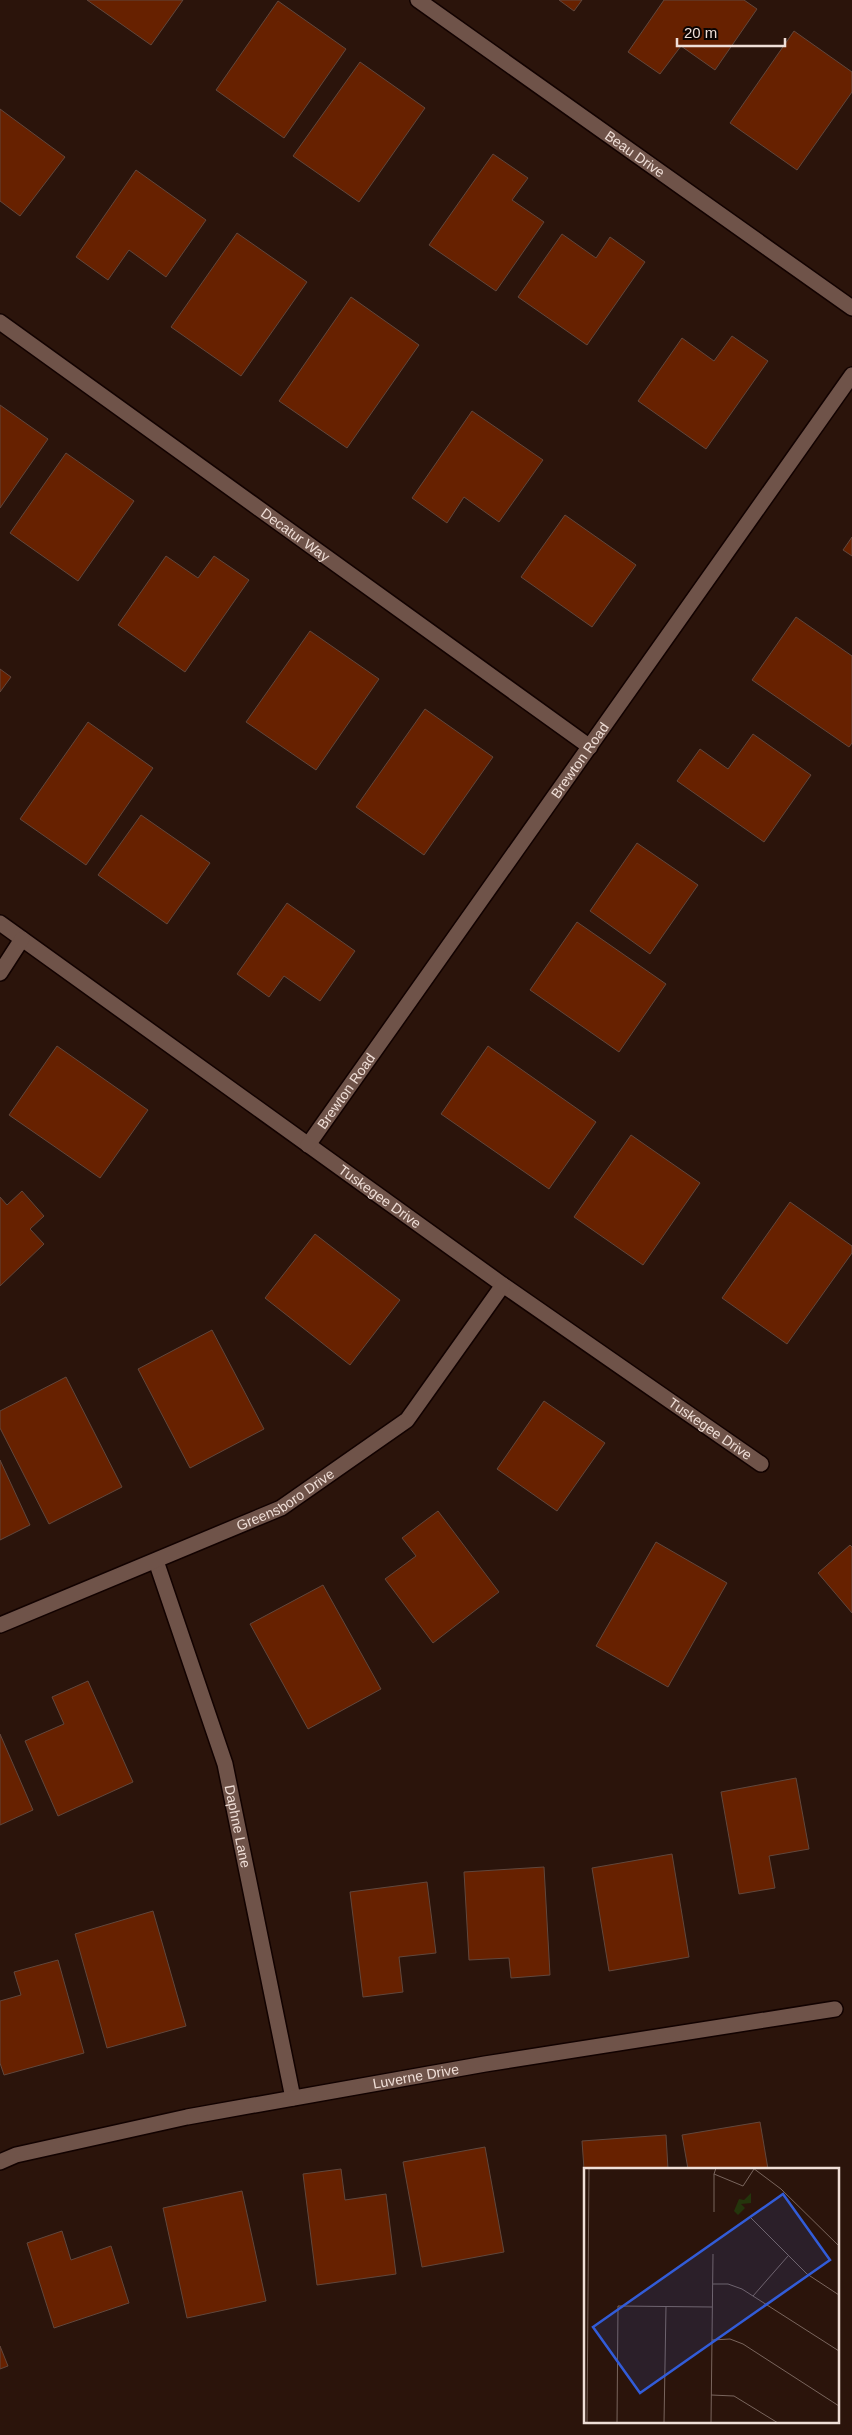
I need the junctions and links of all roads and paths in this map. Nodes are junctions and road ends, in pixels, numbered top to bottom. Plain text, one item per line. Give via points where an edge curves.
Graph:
1 (418, 0) edge
2 (852, 308) edge
3 (0, 322) edge
4 (852, 375) edge
5 (590, 748) junction
6 (0, 923) edge
7 (22, 939) junction
8 (0, 973) edge
9 (308, 1145) junction
10 (503, 1285) junction
11 (761, 1464) dead end
12 (156, 1562) junction
13 (0, 1625) edge
14 (836, 2009) dead end
15 (293, 2098) junction
16 (0, 2162) edge

1 - 2 street, Beau Drive
3 - 5 street, Decatur Way
4 - 5 street, Brewton Road
5 - 9 street, Brewton Road
6 - 7 street, Tuskegee Drive
7 - 8 street
7 - 9 street, Tuskegee Drive
9 - 10 street, Tuskegee Drive
10 - 11 street, Tuskegee Drive
10 - 12 street, Greensboro Drive via 408,1420 281,1508
12 - 13 street, Greensboro Drive
12 - 15 street, Daphne Lane via 225,1764
14 - 15 street, Luverne Drive
15 - 16 street, Luverne Drive via 187,2117 16,2155

